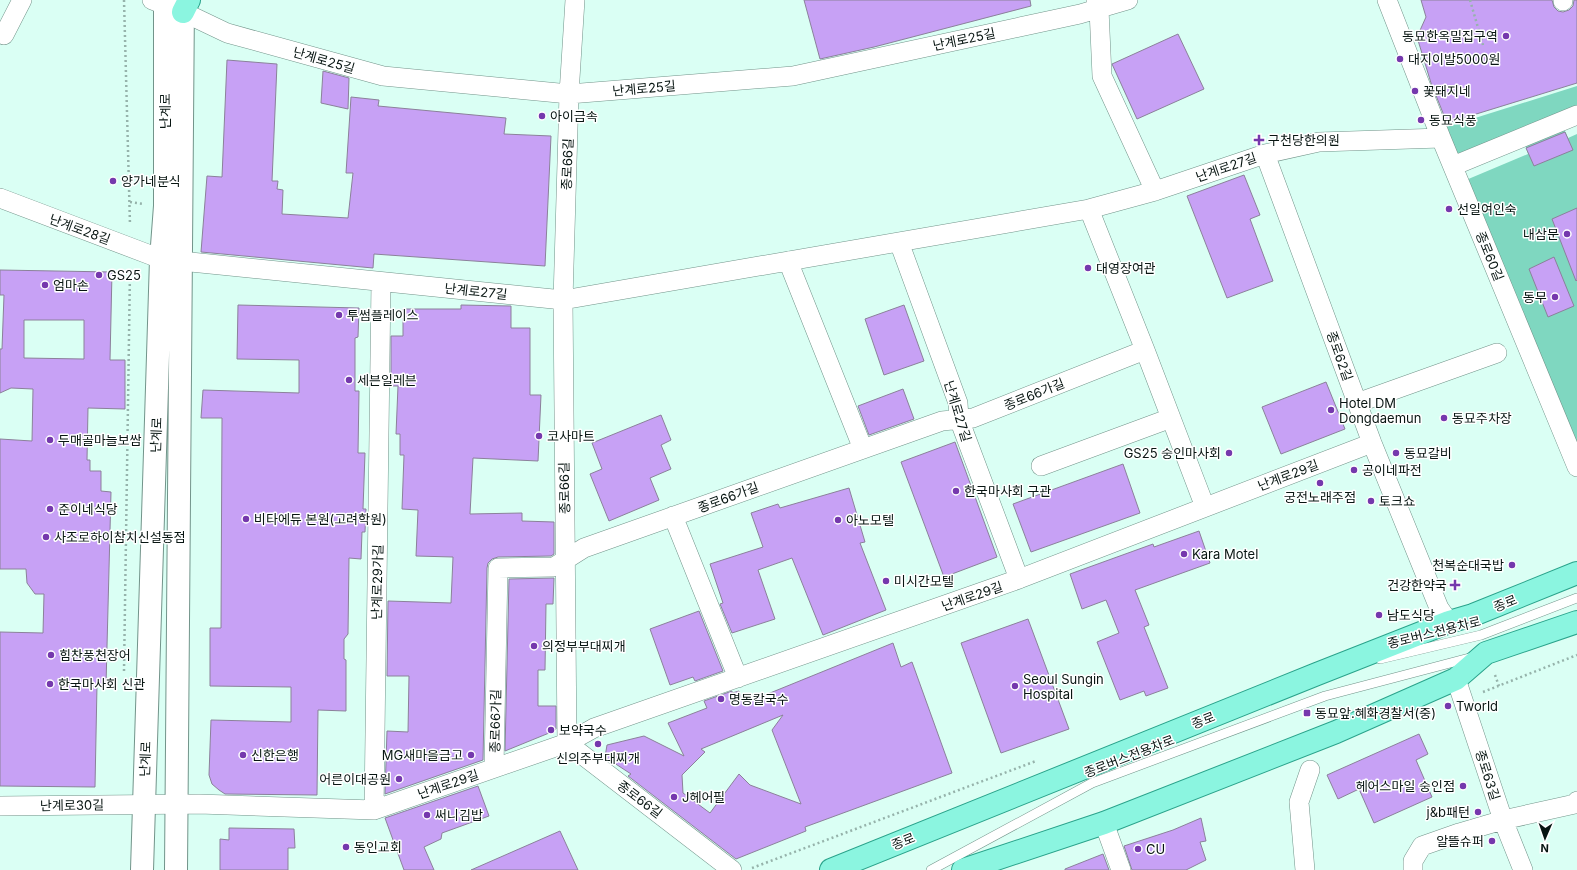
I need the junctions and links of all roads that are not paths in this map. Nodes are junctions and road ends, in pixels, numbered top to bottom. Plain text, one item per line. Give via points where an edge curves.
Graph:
1 (22, 0) edge
2 (576, 0) edge
3 (1128, 0) edge
4 (1387, 0) edge
5 (173, 3) edge
6 (1098, 4) edge
7 (0, 33) edge
8 (569, 94) junction
9 (1577, 116) edge
10 (1441, 138) junction
11 (1266, 154) junction
12 (1453, 166) junction
13 (1155, 191) junction
14 (0, 198) edge
15 (1089, 209) junction
16 (899, 242) junction
17 (171, 260) junction
18 (788, 261) junction
19 (381, 282) junction
20 (563, 300) junction
21 (1145, 350) junction
22 (1497, 353) dead end
23 (1357, 403) junction
24 (1171, 418) junction
25 (959, 419) junction
26 (1372, 443) junction
27 (863, 449) junction
28 (1041, 466) dead end
29 (1577, 467) edge
30 (1205, 507) junction
31 (673, 516) junction
32 (565, 559) junction
33 (1577, 573) edge
34 (1019, 579) junction
35 (1577, 598) edge
36 (1449, 622) junction
37 (1577, 622) edge
38 (1486, 653) junction
39 (1317, 674) junction
40 (738, 678) junction
41 (1456, 679) junction
42 (567, 743) junction
43 (494, 768) junction
44 (1310, 770) dead end
45 (1577, 801) edge
46 (177, 804) junction
47 (144, 805) junction
48 (0, 806) edge
49 (374, 810) junction
50 (1502, 820) junction
51 (1104, 823) junction
52 (142, 870) edge
53 (176, 870) edge
54 (732, 870) edge
55 (831, 870) edge
56 (931, 870) edge
57 (963, 870) edge
58 (1121, 870) edge
59 (1304, 870) edge
60 (1413, 870) edge
61 (1523, 870) edge

1 - 7 street via 4,35
2 - 8 street, 종로66길
3 - 6 street, 난계로25길
4 - 10 street, 종로60길
5 - 8 street, 난계로25길 via 227,33 383,76
5 - 17 main road, 난계로
6 - 8 street, 난계로25길 via 1080,14 793,76
6 - 13 street via 1102,76
8 - 20 street, 종로66길
9 - 12 street
10 - 11 street, 난계로27길 via 1319,142
10 - 12 street, 종로60길
11 - 13 street, 난계로27길
11 - 23 street, 종로62길
12 - 29 street, 종로60길
13 - 15 street, 난계로27길
14 - 17 street, 난계로28길
15 - 16 street, 난계로27길
15 - 21 street
16 - 18 street, 난계로27길
16 - 25 street, 난계로27길 via 958,403
17 - 19 street, 난계로27길
17 - 46 main road, 난계로
17 - 47 main road, 난계로
18 - 20 street, 난계로27길
18 - 27 street
19 - 20 street, 난계로27길
19 - 49 street, 난계로29가길
20 - 32 street, 종로66길
21 - 24 street
21 - 25 street, 종로66가길 via 973,418
22 - 23 street
23 - 26 street, 종로62길
24 - 28 street
24 - 30 street
25 - 27 street, 종로66가길 via 942,421
25 - 34 street, 난계로27길
26 - 30 street, 난계로29길
26 - 36 street, 종로62길 via 1439,608
27 - 31 street, 종로66가길
30 - 34 street, 난계로29길
31 - 32 street, 종로66가길 via 584,548
31 - 40 street
32 - 42 street, 종로66길
32 - 43 street, 종로66가길 via 554,567 498,568
33 - 36 main road, 종로 via 1474,615
34 - 40 street, 난계로29길
35 - 39 lane, 종로버스전용차로 via 1481,635
36 - 39 main road, 종로
37 - 38 main road
38 - 41 main road
38 - 56 lane, 종로버스전용차로 via 1325,696 1092,783
39 - 55 main road, 종로
40 - 42 street, 난계로29길 via 594,728
41 - 50 street, 종로63길
41 - 51 main road via 1336,732
42 - 43 street, 난계로29길
42 - 54 street, 종로66길
43 - 49 street, 난계로29길
44 - 59 street via 1299,802
45 - 50 street via 1575,804
46 - 47 street, 난계로29길
46 - 49 street, 난계로29길
46 - 53 main road, 난계로
47 - 48 street, 난계로30길
47 - 52 main road, 난계로
50 - 60 street via 1422,846 1414,861
50 - 61 street, 종로63길
51 - 57 main road
51 - 58 street

